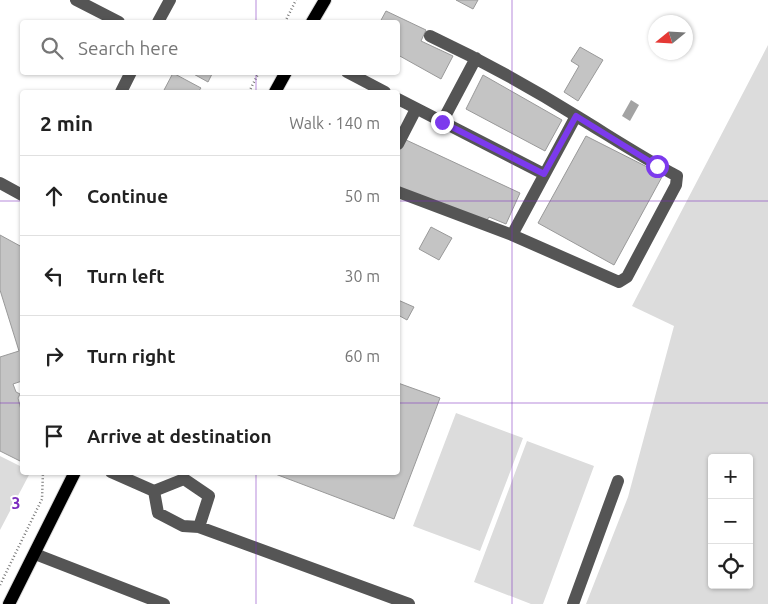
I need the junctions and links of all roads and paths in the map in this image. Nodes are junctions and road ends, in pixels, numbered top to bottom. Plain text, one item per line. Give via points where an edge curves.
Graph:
1 (76, 0) edge
2 (170, 0) edge
3 (296, 0) edge
4 (325, 0) edge
5 (115, 20) edge
6 (159, 20) edge
7 (286, 20) edge
8 (313, 20) edge
9 (430, 36) dead end
10 (476, 58) junction
11 (130, 75) edge
12 (257, 75) edge
13 (284, 75) edge
14 (353, 75) edge
15 (122, 90) edge
16 (249, 90) edge
17 (276, 90) edge
18 (381, 90) edge
19 (400, 100) edge
20 (416, 109) junction
21 (576, 116) junction
22 (442, 122) junction
23 (400, 140) edge
24 (544, 174) junction
25 (0, 183) edge
26 (400, 193) edge
27 (20, 194) edge
28 (512, 235) junction
29 (43, 475) edge
30 (73, 475) edge
31 (119, 475) edge
32 (618, 481) dead end
33 (154, 491) junction
34 (200, 527) junction
35 (35, 554) junction
36 (0, 585) edge
37 (10, 604) edge
38 (164, 604) edge
39 (409, 604) edge
40 (574, 604) edge

1 - 5 street
2 - 6 street
3 - 7 path
4 - 8 main road
9 - 10 street
10 - 21 street
10 - 22 street
11 - 15 street
12 - 16 path
13 - 17 main road
14 - 18 street
19 - 20 street
20 - 22 street
20 - 23 street
21 - 24 street
21 - 28 street via 677,176 676,185 627,277 619,282
22 - 24 street
24 - 28 street
25 - 27 street
26 - 28 street
29 - 36 path via 42,499
30 - 35 main road
31 - 33 street
32 - 40 street
33 - 34 street via 158,513 184,526
33 - 34 street via 184,479 209,496
34 - 39 street
35 - 37 main road
35 - 38 street

